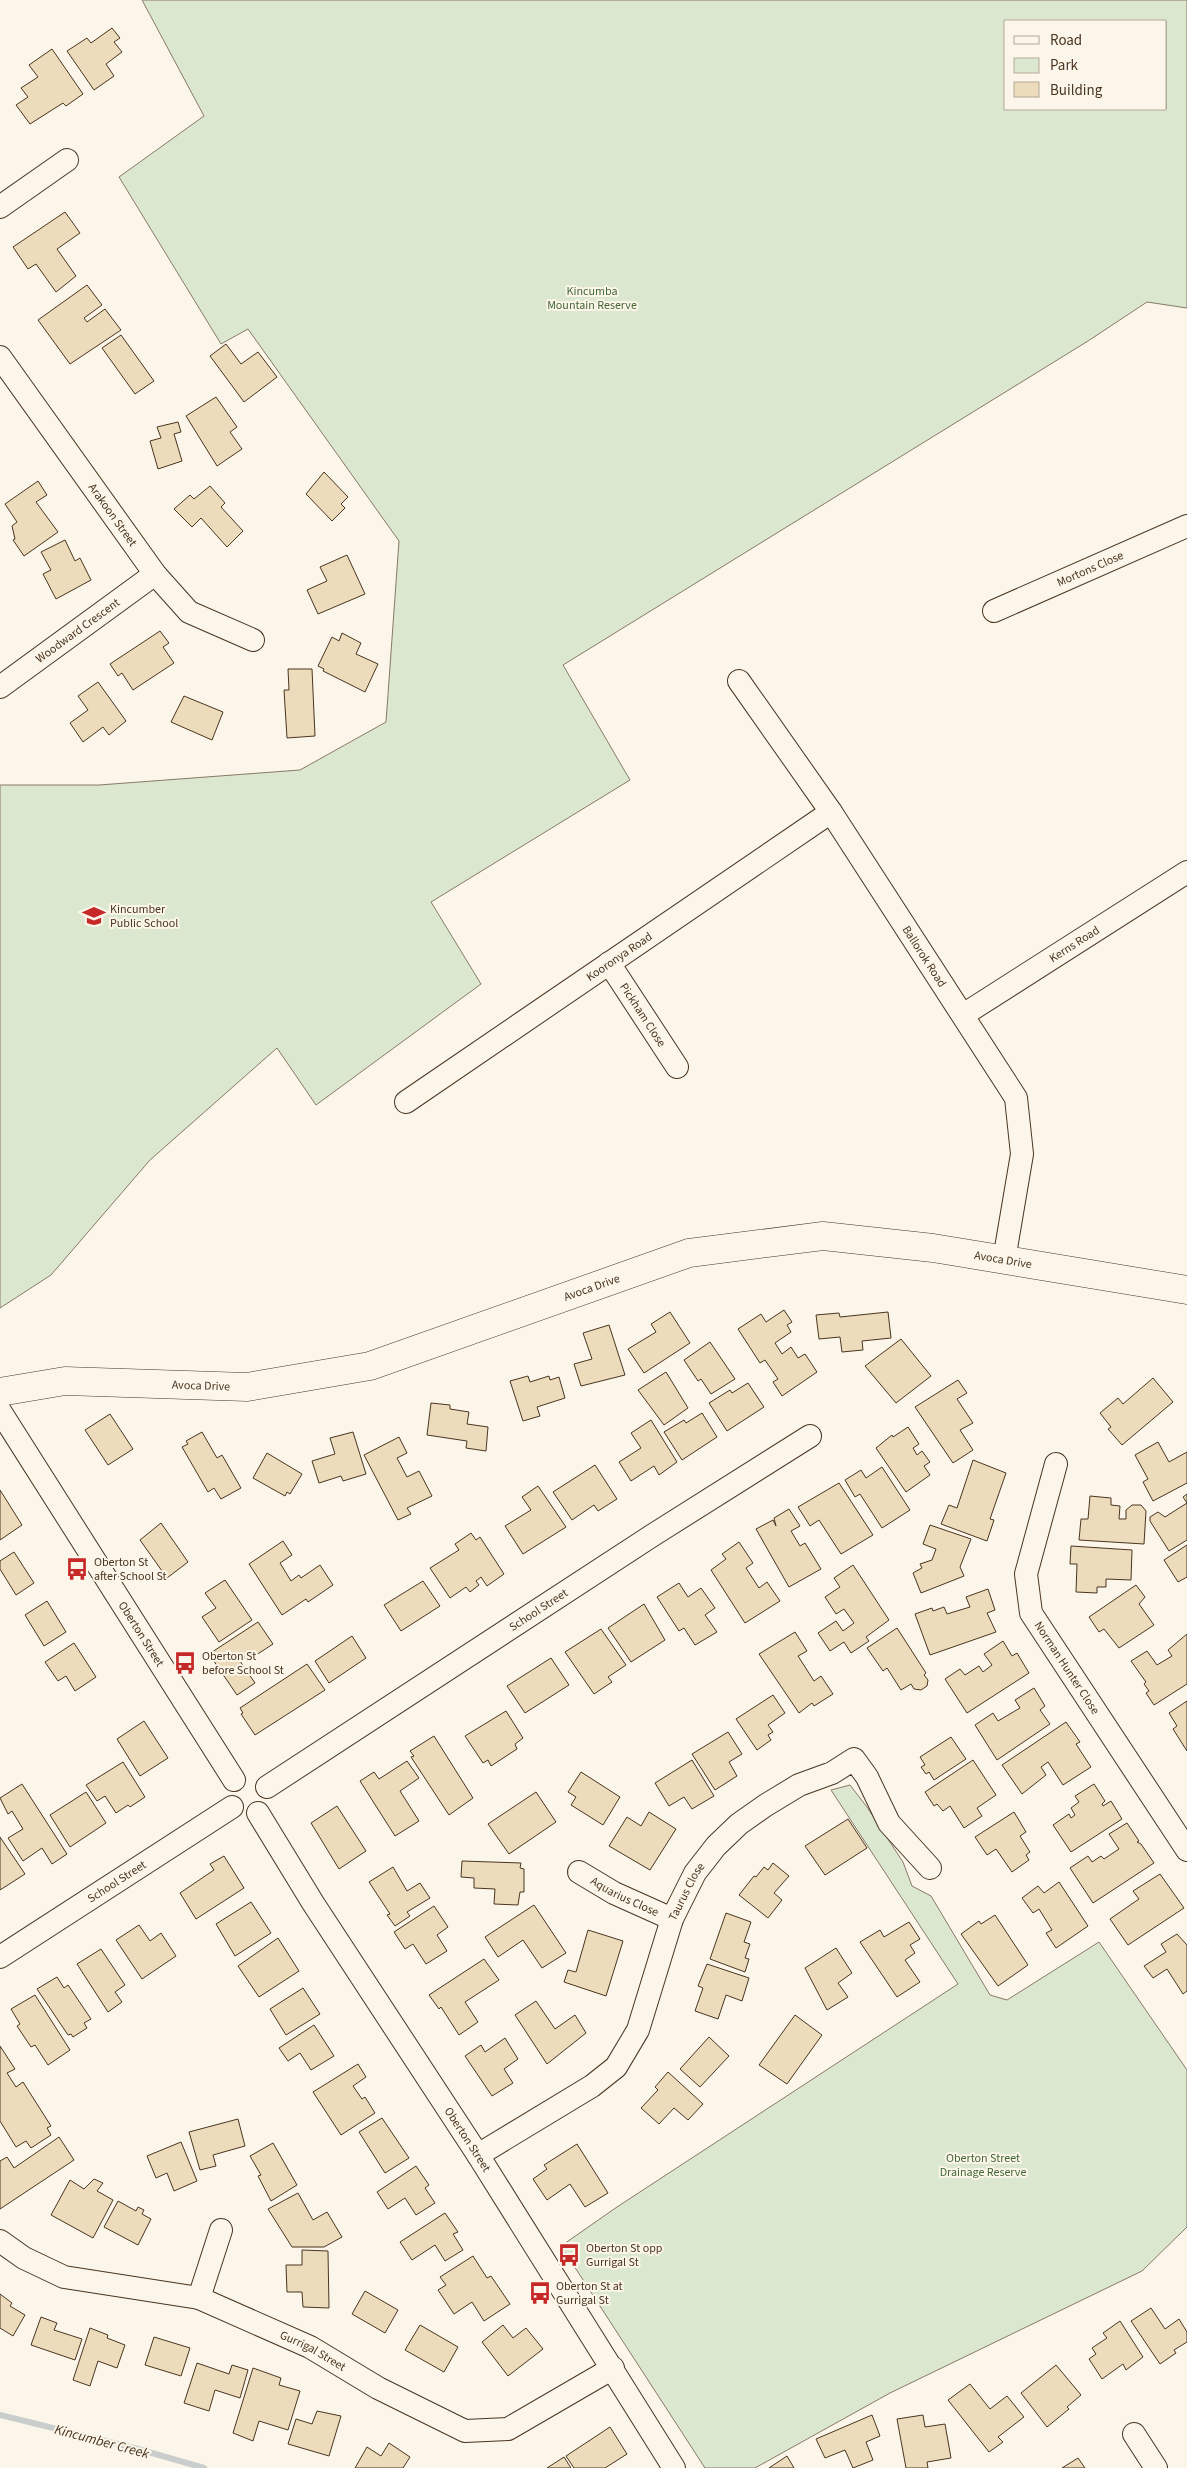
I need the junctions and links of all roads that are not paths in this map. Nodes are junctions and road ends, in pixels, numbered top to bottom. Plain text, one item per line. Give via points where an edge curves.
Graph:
1 (67, 160) dead end
2 (0, 207) edge
3 (0, 357) edge
4 (1186, 530) edge
5 (155, 574) junction
6 (994, 611) dead end
7 (252, 640) dead end
8 (739, 681) dead end
9 (0, 687) edge
10 (831, 812) junction
11 (1187, 872) edge
12 (609, 963) junction
13 (963, 1015) junction
14 (677, 1067) dead end
15 (406, 1102) dead end
16 (1004, 1260) junction
17 (1187, 1290) edge
18 (0, 1392) edge
19 (0, 1411) edge
20 (810, 1436) dead end
21 (1056, 1464) dead end
22 (234, 1780) junction
23 (267, 1787) junction
24 (232, 1807) junction
25 (258, 1813) junction
26 (1187, 1850) edge
27 (930, 1868) dead end
28 (579, 1872) dead end
29 (672, 1920) junction
30 (0, 1957) edge
31 (478, 2155) junction
32 (222, 2230) dead end
33 (0, 2241) edge
34 (199, 2298) junction
35 (613, 2368) junction
36 (1134, 2434) dead end
37 (674, 2468) edge
38 (1156, 2468) edge

1 - 2 street
3 - 5 street, Arakoon Street
4 - 6 street, Mortons Close
5 - 7 street, Arakoon Street via 189,612
5 - 9 street, Woodward Crescent
8 - 10 street, Ballorok Road
10 - 12 street, Kooronya Road
10 - 13 street, Ballorok Road
11 - 13 street, Kerns Road
12 - 14 street, Pickham Close
12 - 15 street, Kooronya Road
13 - 16 street, Ballorok Road via 1016,1098 1022,1154
16 - 17 main road, Avoca Drive
16 - 18 main road, Avoca Drive via 933,1248 824,1236 689,1253 370,1366 247,1387 65,1381
19 - 22 street, Oberton Street
20 - 23 street, School Street
21 - 26 street, Norman Hunter Close via 1026,1574 1032,1613
22 - 23 street via 243,1775 253,1775 262,1779
22 - 24 street via 228,1793
23 - 25 street via 268,1802
24 - 25 street via 244,1815
24 - 30 street, School Street
25 - 31 street, Oberton Street
27 - 29 street, Taurus Close via 889,1823 867,1777 854,1759 832,1774 799,1785 740,1824 716,1846 695,1873
28 - 29 street, Aquarius Close via 614,1893
29 - 31 street, Taurus Close via 638,2030 616,2067 592,2086
31 - 35 street, Oberton Street
32 - 34 street
33 - 34 street, Gurrigal Street via 24,2258 64,2277
34 - 35 street, Gurrigal Street via 310,2347 378,2388 465,2431 508,2429
35 - 37 street, Oberton Street
36 - 38 street

